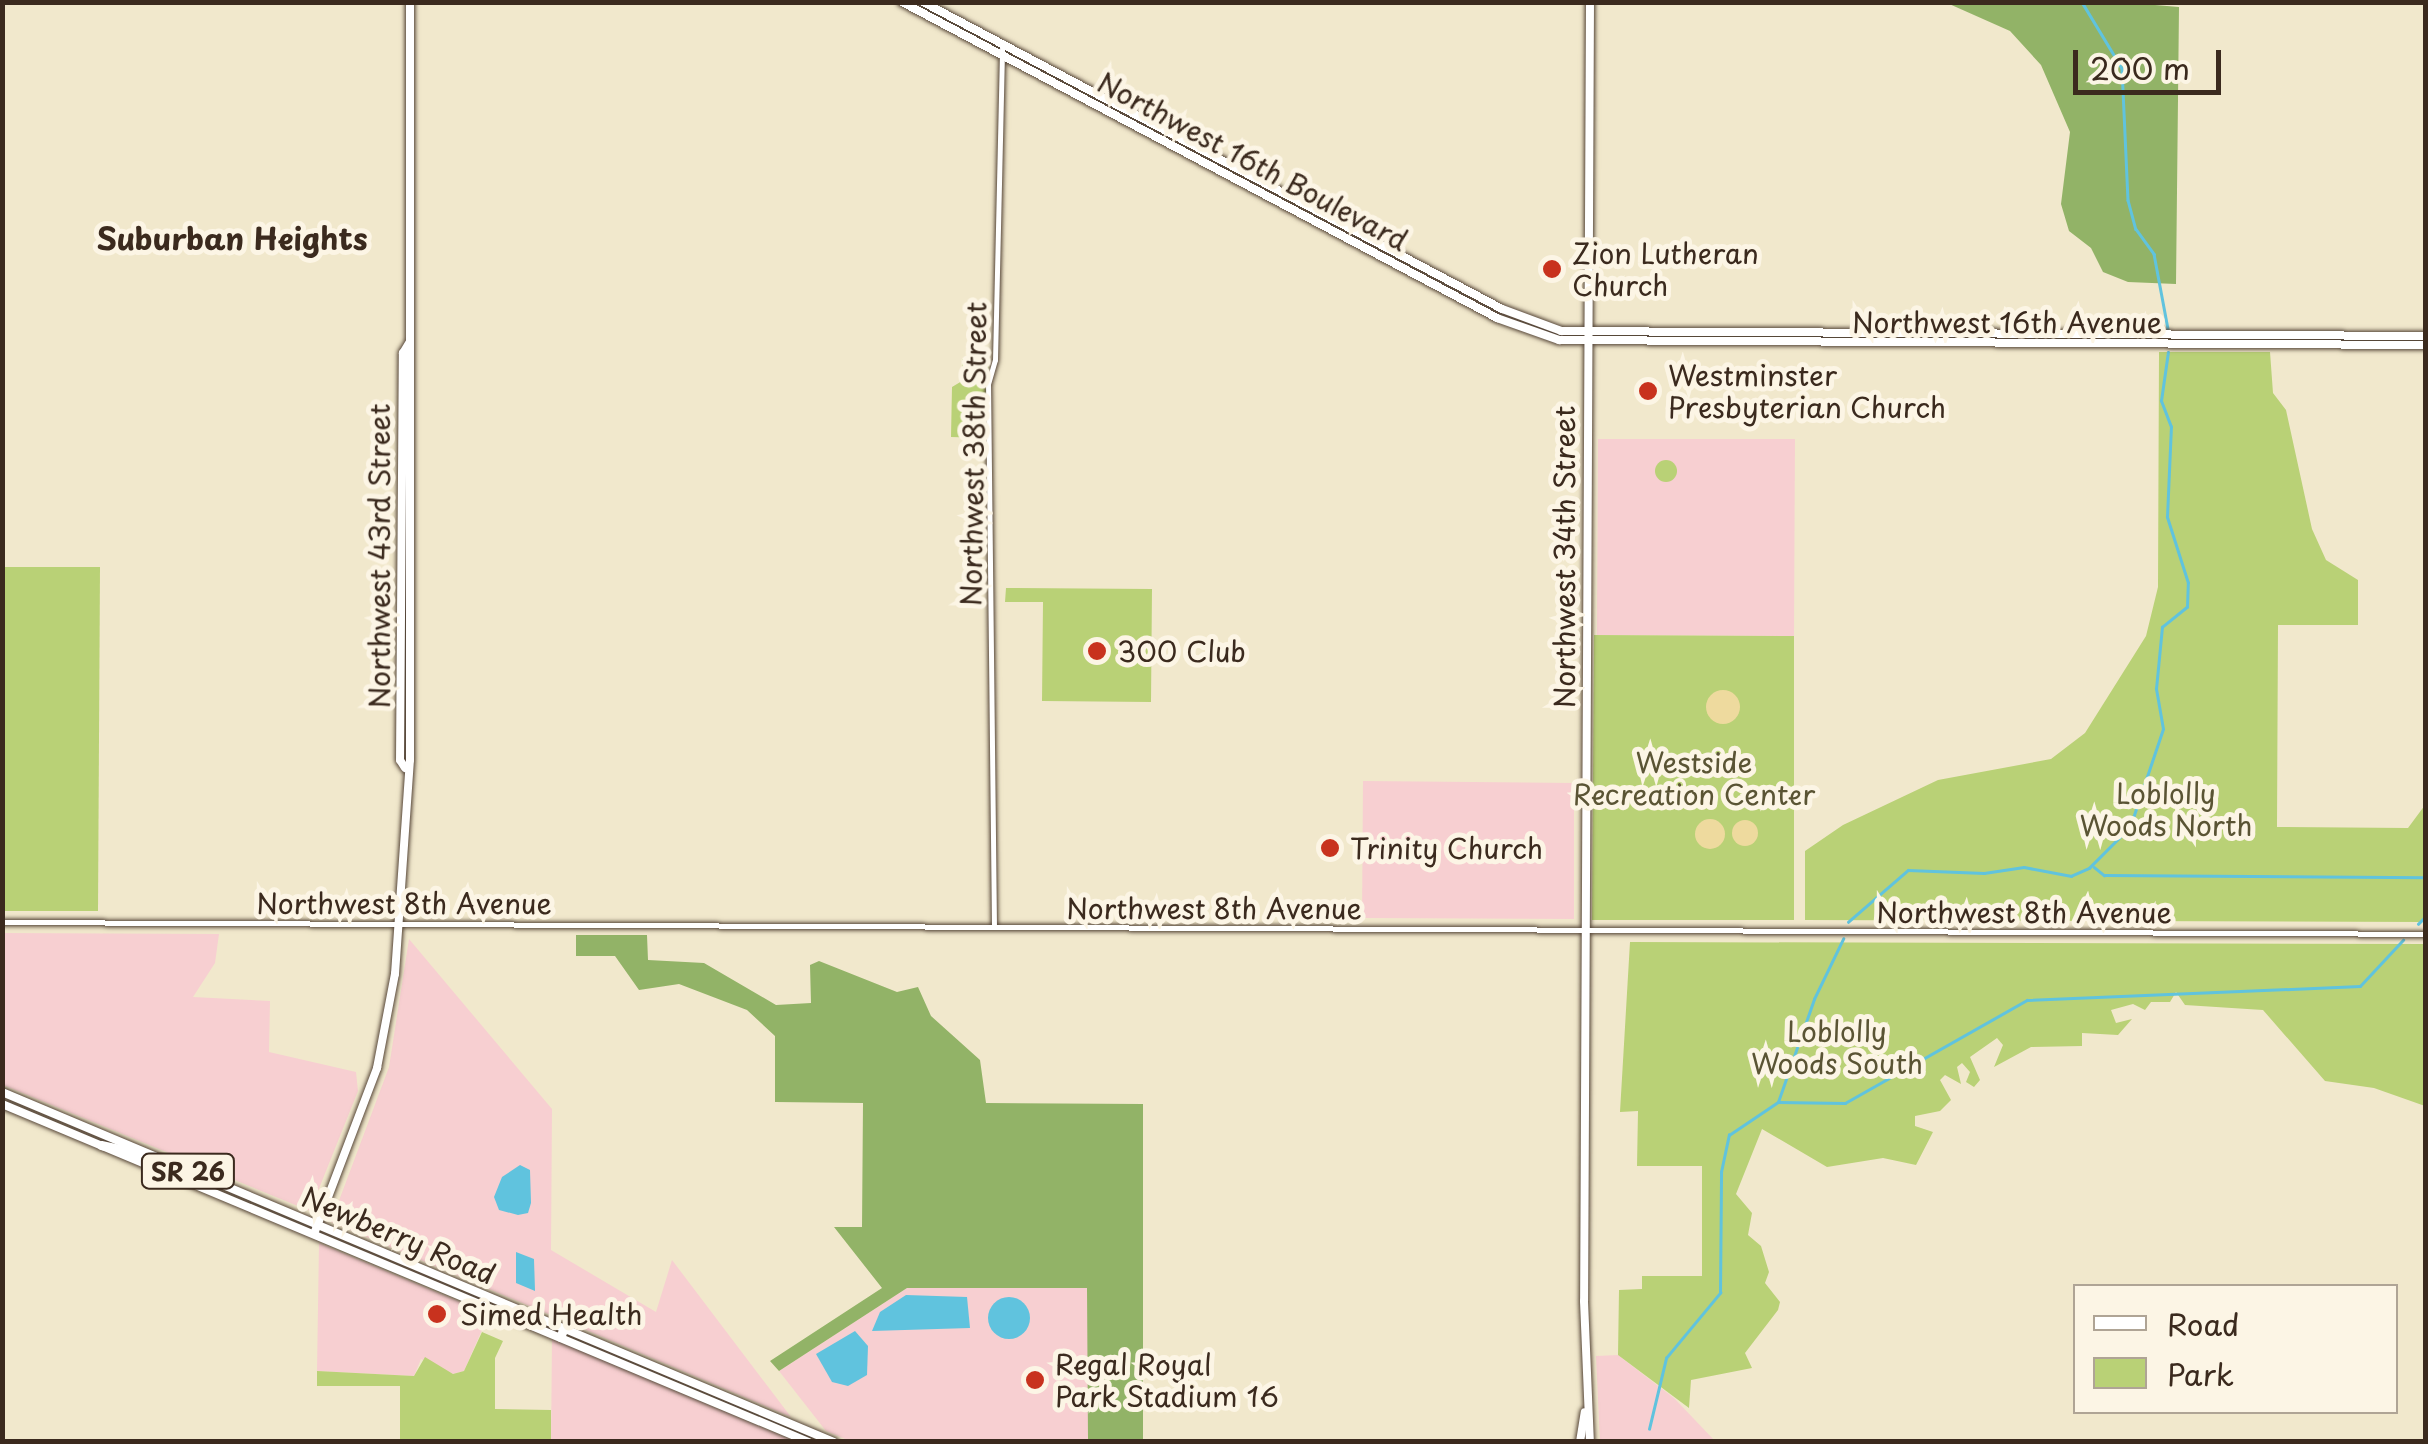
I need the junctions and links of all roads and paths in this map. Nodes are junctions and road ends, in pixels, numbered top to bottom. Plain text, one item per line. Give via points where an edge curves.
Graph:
1 (410, 2) edge
2 (902, 2) edge
3 (923, 2) edge
4 (1590, 2) edge
5 (1002, 46) junction
6 (2426, 336) edge
7 (1588, 340) junction
8 (2128, 340) junction
9 (2426, 345) edge
10 (2, 922) edge
11 (398, 923) junction
12 (994, 927) junction
13 (1585, 929) junction
14 (2426, 934) edge
15 (2, 1092) edge
16 (2, 1104) edge
17 (101, 1146) joint
18 (154, 1162) junction
19 (201, 1176) joint
20 (315, 1229) junction
21 (562, 1332) junction
22 (1585, 1412) junction
23 (809, 1442) edge
24 (834, 1442) edge
25 (1580, 1442) edge
26 (1590, 1442) edge

1 - 11 main road, Northwest 43rd Street via 406,768
2 - 5 main road, Northwest 16th Boulevard
3 - 5 main road, Northwest 16th Boulevard
4 - 7 main road, Northwest 34th Street
5 - 7 main road, Northwest 16th Boulevard via 1502,309
5 - 12 street, Northwest 38th Street via 995,360 988,384
6 - 8 main road, Northwest 16th Avenue
7 - 8 main road, Northwest 16th Avenue
7 - 13 main road, Northwest 34th Street
8 - 9 main road, Northwest 16th Avenue
10 - 11 street, Northwest 8th Avenue
11 - 12 street, Northwest 8th Avenue
11 - 20 main road, Northwest 43rd Street via 377,1068
12 - 13 street, Northwest 8th Avenue
13 - 14 street, Northwest 8th Avenue
13 - 22 main road, Northwest 34th Street
15 - 18 main road, Newberry Road / SR 26
16 - 17 main road, SR 26
17 - 18 highway
18 - 19 highway
18 - 20 main road, Newberry Road / SR 26
19 - 20 main road, Newberry Road / SR 26
20 - 21 main road, Newberry Road / SR 26
21 - 23 main road, Newberry Road / SR 26
21 - 24 main road, Newberry Road / SR 26
22 - 25 main road, Northwest 34th Street
22 - 26 main road, Northwest 34th Street

